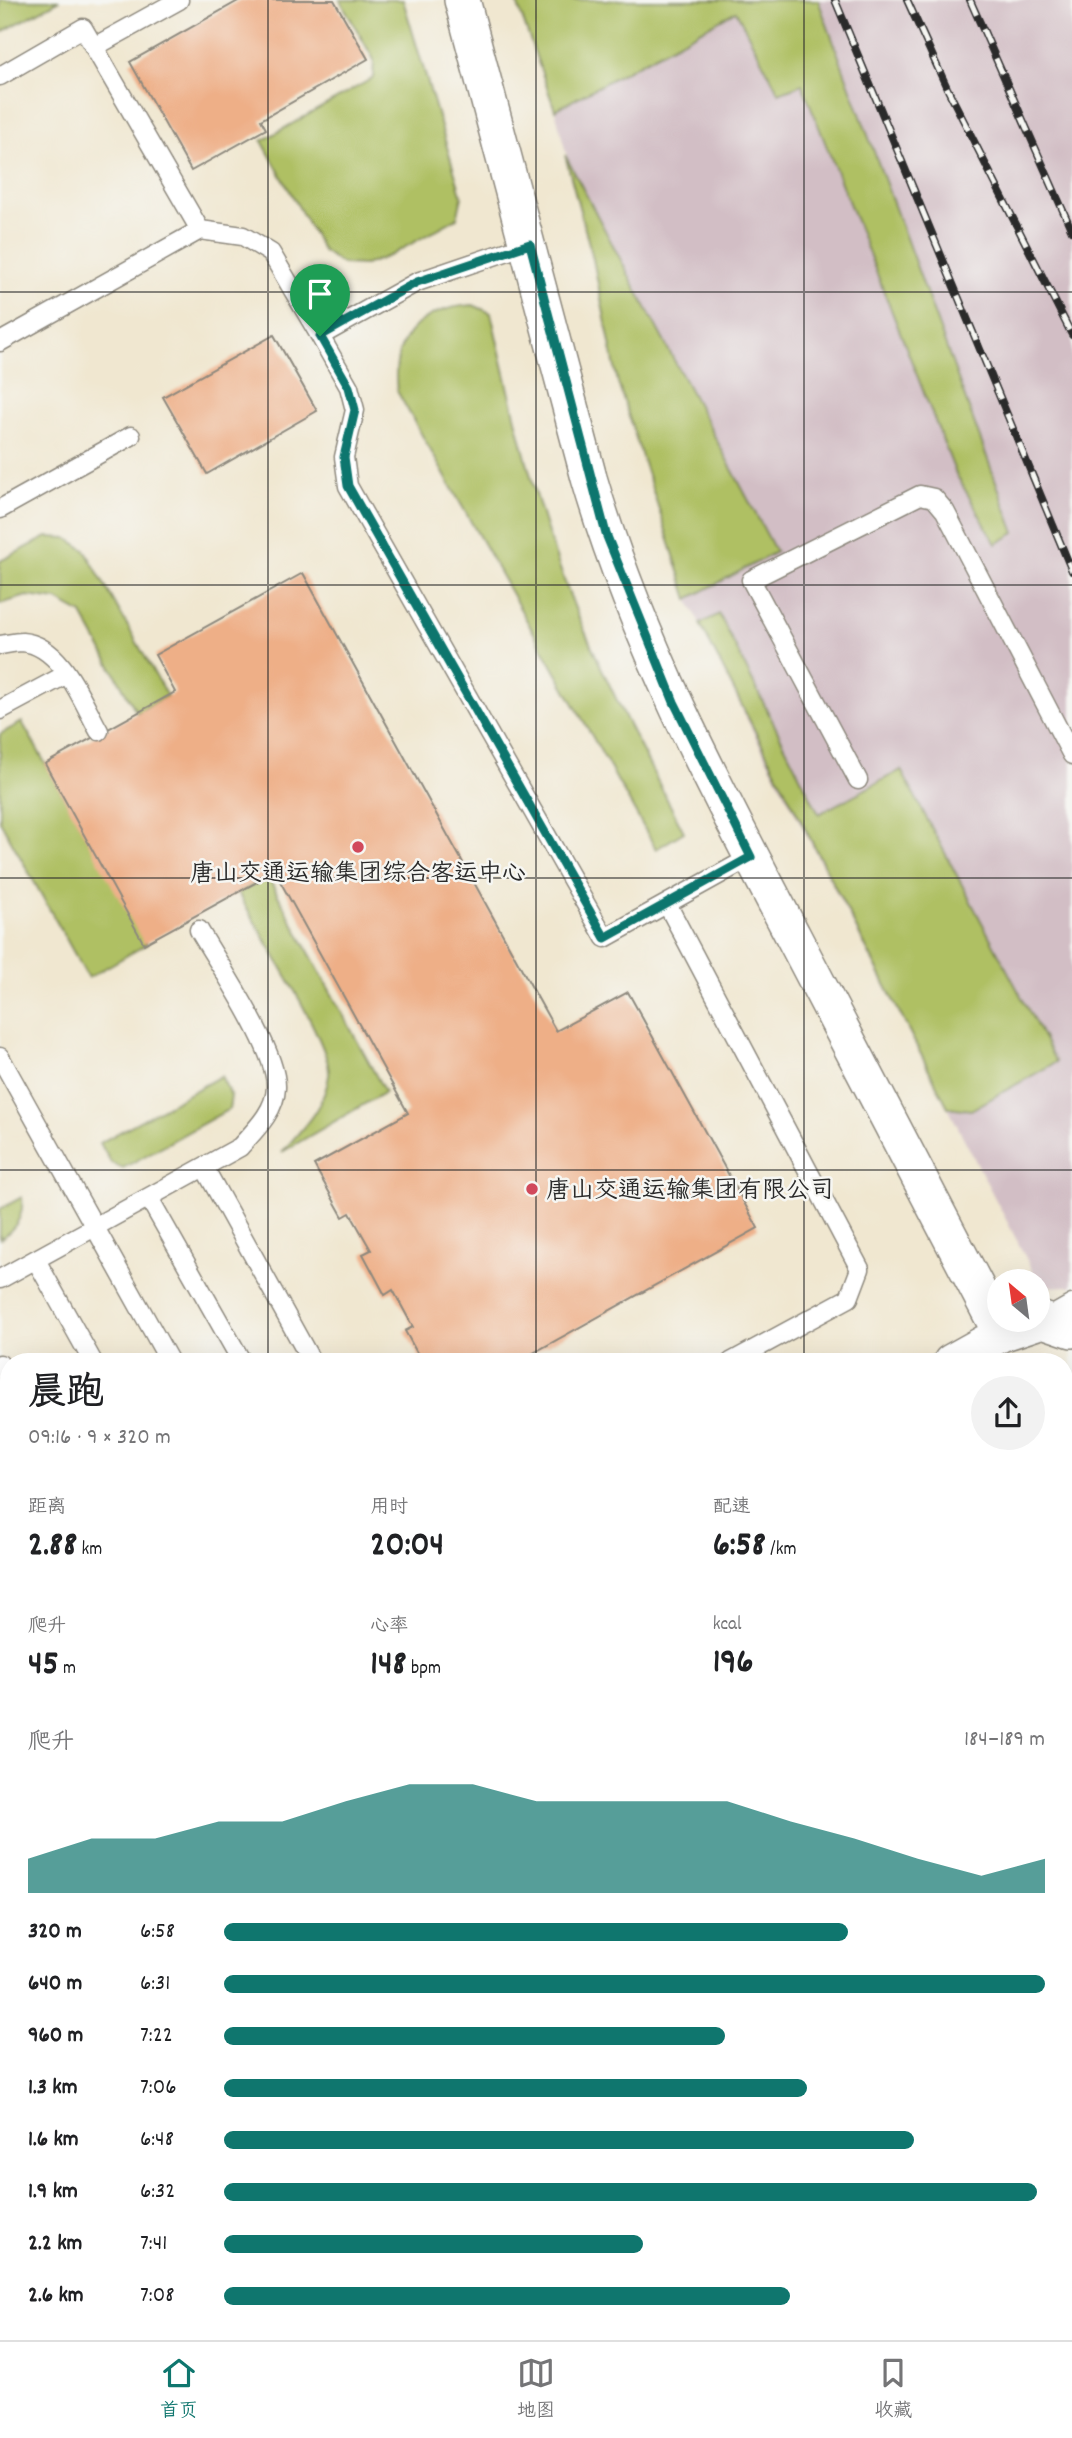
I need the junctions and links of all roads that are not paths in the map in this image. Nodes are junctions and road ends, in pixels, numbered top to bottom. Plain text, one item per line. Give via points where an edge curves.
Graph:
1 (179, 0) edge
2 (462, 0) edge
3 (94, 47) junction
4 (0, 76) edge
5 (200, 230) junction
6 (530, 244) junction
7 (320, 336) junction
8 (0, 342) edge
9 (131, 436) dead end
10 (0, 509) edge
11 (0, 645) edge
12 (67, 674) junction
13 (0, 710) edge
14 (99, 731) dead end
15 (1072, 755) edge
16 (858, 780) dead end
17 (751, 857) junction
18 (667, 904) junction
19 (199, 930) dead end
20 (0, 1057) edge
21 (204, 1167) junction
22 (149, 1198) junction
23 (94, 1227) junction
24 (36, 1260) junction
25 (0, 1279) edge
26 (1062, 1318) edge
27 (1002, 1334) junction
28 (88, 1353) edge
29 (165, 1353) edge
30 (237, 1353) edge
31 (307, 1353) edge
32 (747, 1353) edge
33 (967, 1353) edge

1 - 3 lane
2 - 6 street
3 - 4 lane via 83,28
3 - 5 lane
5 - 7 lane via 243,236 271,253
5 - 8 lane
6 - 7 lane via 417,282
6 - 17 street via 606,534 674,702
7 - 18 lane via 349,387 355,410 344,457 348,486 605,938
9 - 10 lane
11 - 12 lane via 23,642 48,652
12 - 13 lane
12 - 14 lane
15 - 16 lane via 945,511 934,498 920,495 751,580
17 - 18 lane
17 - 27 street
18 - 32 lane via 860,1269 849,1298
19 - 21 lane via 271,1057 276,1089 264,1119 240,1147
20 - 23 lane
21 - 22 lane
21 - 31 lane
22 - 23 lane
22 - 30 lane
23 - 24 lane
23 - 29 lane
24 - 25 lane
24 - 28 lane
26 - 27 street
27 - 33 street

